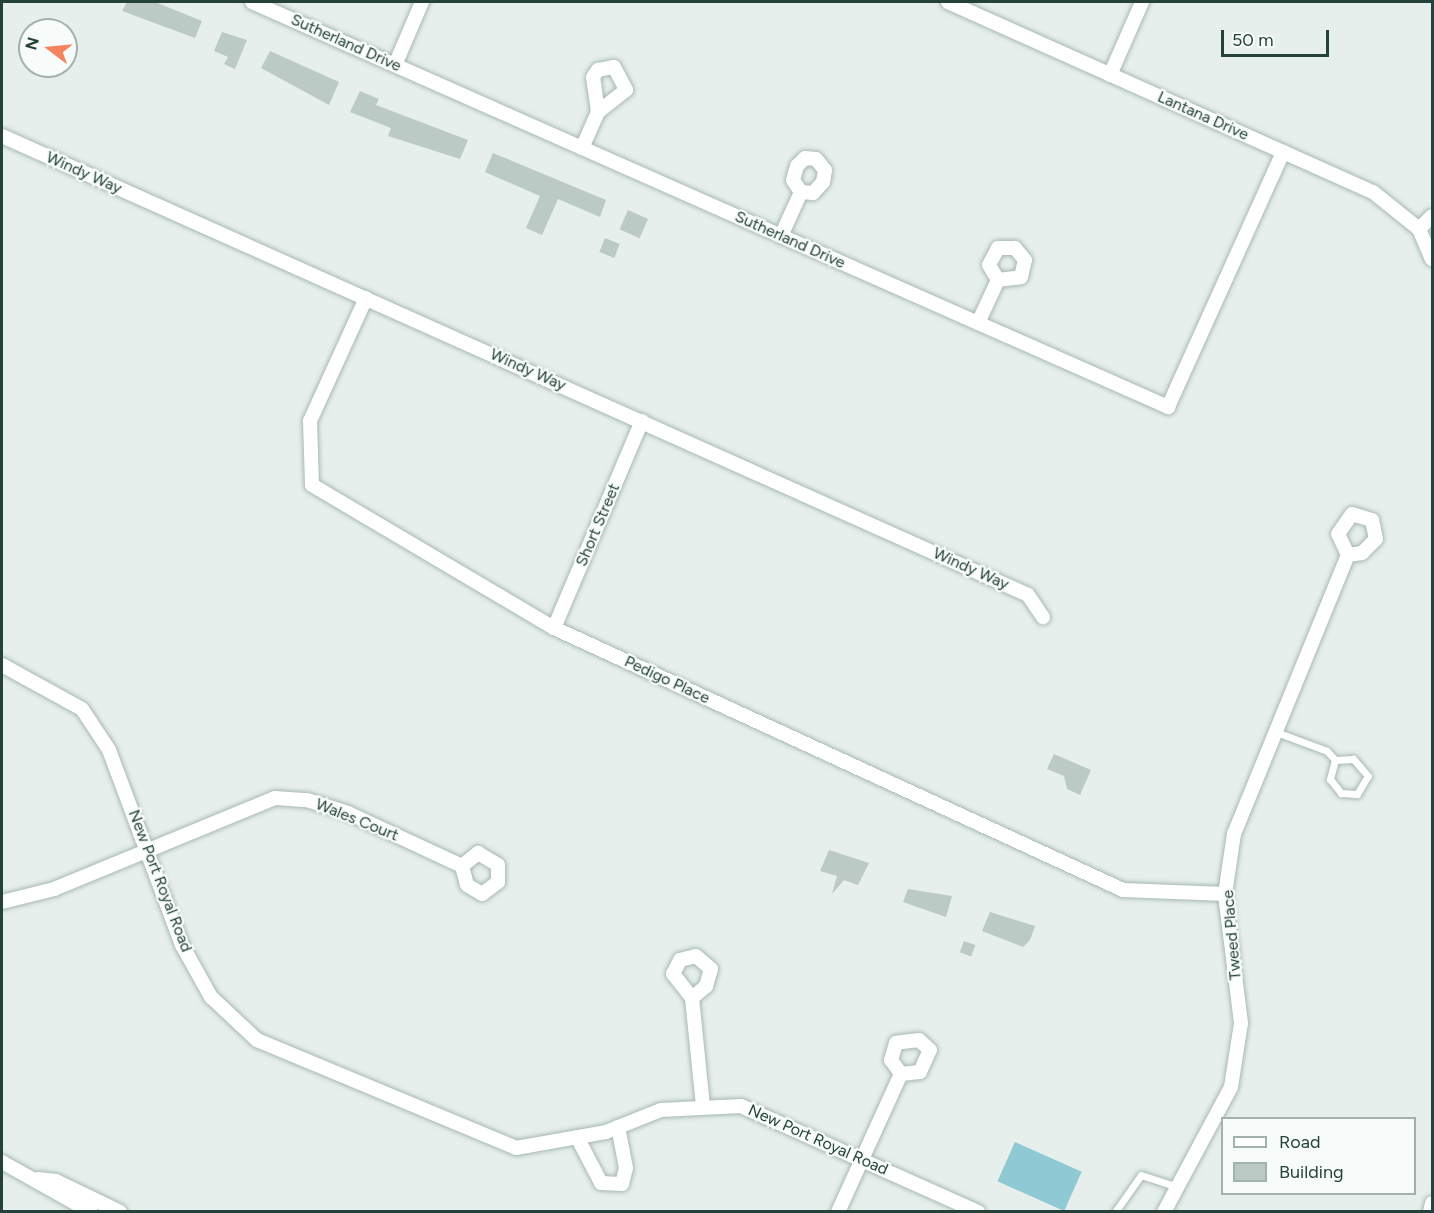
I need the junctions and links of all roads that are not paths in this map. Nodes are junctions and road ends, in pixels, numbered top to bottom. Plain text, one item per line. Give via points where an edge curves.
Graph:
1 (252, 2) edge
2 (422, 2) edge
3 (948, 2) edge
4 (1142, 2) edge
5 (395, 65) junction
6 (1110, 75) junction
7 (598, 112) dead end
8 (2, 136) edge
9 (582, 148) junction
10 (1283, 152) junction
11 (801, 192) dead end
12 (1432, 216) edge
13 (1419, 229) junction
14 (781, 236) junction
15 (1432, 259) edge
16 (998, 280) dead end
17 (366, 298) junction
18 (978, 323) junction
19 (642, 421) junction
20 (1348, 555) dead end
21 (1043, 618) dead end
22 (554, 628) junction
23 (2, 665) edge
24 (1276, 732) junction
25 (1335, 760) junction
26 (147, 848) junction
27 (462, 866) dead end
28 (1225, 894) junction
29 (2, 902) edge
30 (692, 998) dead end
31 (902, 1074) dead end
32 (703, 1107) junction
33 (618, 1127) junction
34 (577, 1137) junction
35 (861, 1158) junction
36 (2, 1162) edge
37 (38, 1179) junction
38 (1178, 1187) junction
39 (1432, 1203) edge
40 (91, 1212) edge
41 (120, 1212) edge
42 (838, 1212) edge
43 (978, 1212) edge
44 (1115, 1212) edge
45 (1164, 1212) edge
46 (1430, 1212) edge

1 - 5 street, Sutherland Drive
2 - 5 street
3 - 6 street, Lantana Drive
4 - 6 street
5 - 9 street, Sutherland Drive
6 - 10 street, Lantana Drive
7 - 9 street
8 - 17 street, Windy Way
9 - 14 street, Sutherland Drive
10 - 13 street, Lantana Drive via 1373,192
10 - 18 street, Sutherland Drive via 1243,248 1168,407
11 - 14 street
12 - 13 street
13 - 15 street, Lantana Drive
14 - 18 street, Sutherland Drive
16 - 18 street
17 - 19 street, Windy Way
17 - 22 street, Pedigo Place via 310,421 312,485
19 - 21 street, Windy Way via 1028,595
19 - 22 street, Short Street
20 - 24 street, Tweed Place
22 - 28 street, Pedigo Place via 1123,890
23 - 26 street, New Port Royal Road via 82,709 109,750
24 - 25 lane via 1327,751
24 - 28 street, Tweed Place via 1234,834
25 - 25 lane via 1330,779 1341,793 1357,794 1368,776 1353,759
26 - 27 street, Wales Court via 275,798 307,800 348,813
26 - 29 street, Wales Court via 54,889
26 - 34 street, New Port Royal Road via 182,945 211,997 257,1040 516,1148
28 - 38 street, Tweed Place via 1241,1023 1231,1087
30 - 32 street
31 - 35 street
32 - 33 street, New Port Royal Road via 661,1110
32 - 35 street, New Port Royal Road via 741,1106
33 - 34 street, New Port Royal Road
33 - 34 street via 626,1168 622,1184 602,1182
35 - 42 street
35 - 43 street, New Port Royal Road
36 - 37 street
37 - 40 street via 52,1194
37 - 41 street via 56,1180
38 - 44 lane via 1141,1175
38 - 45 street, Tweed Place
39 - 46 street

